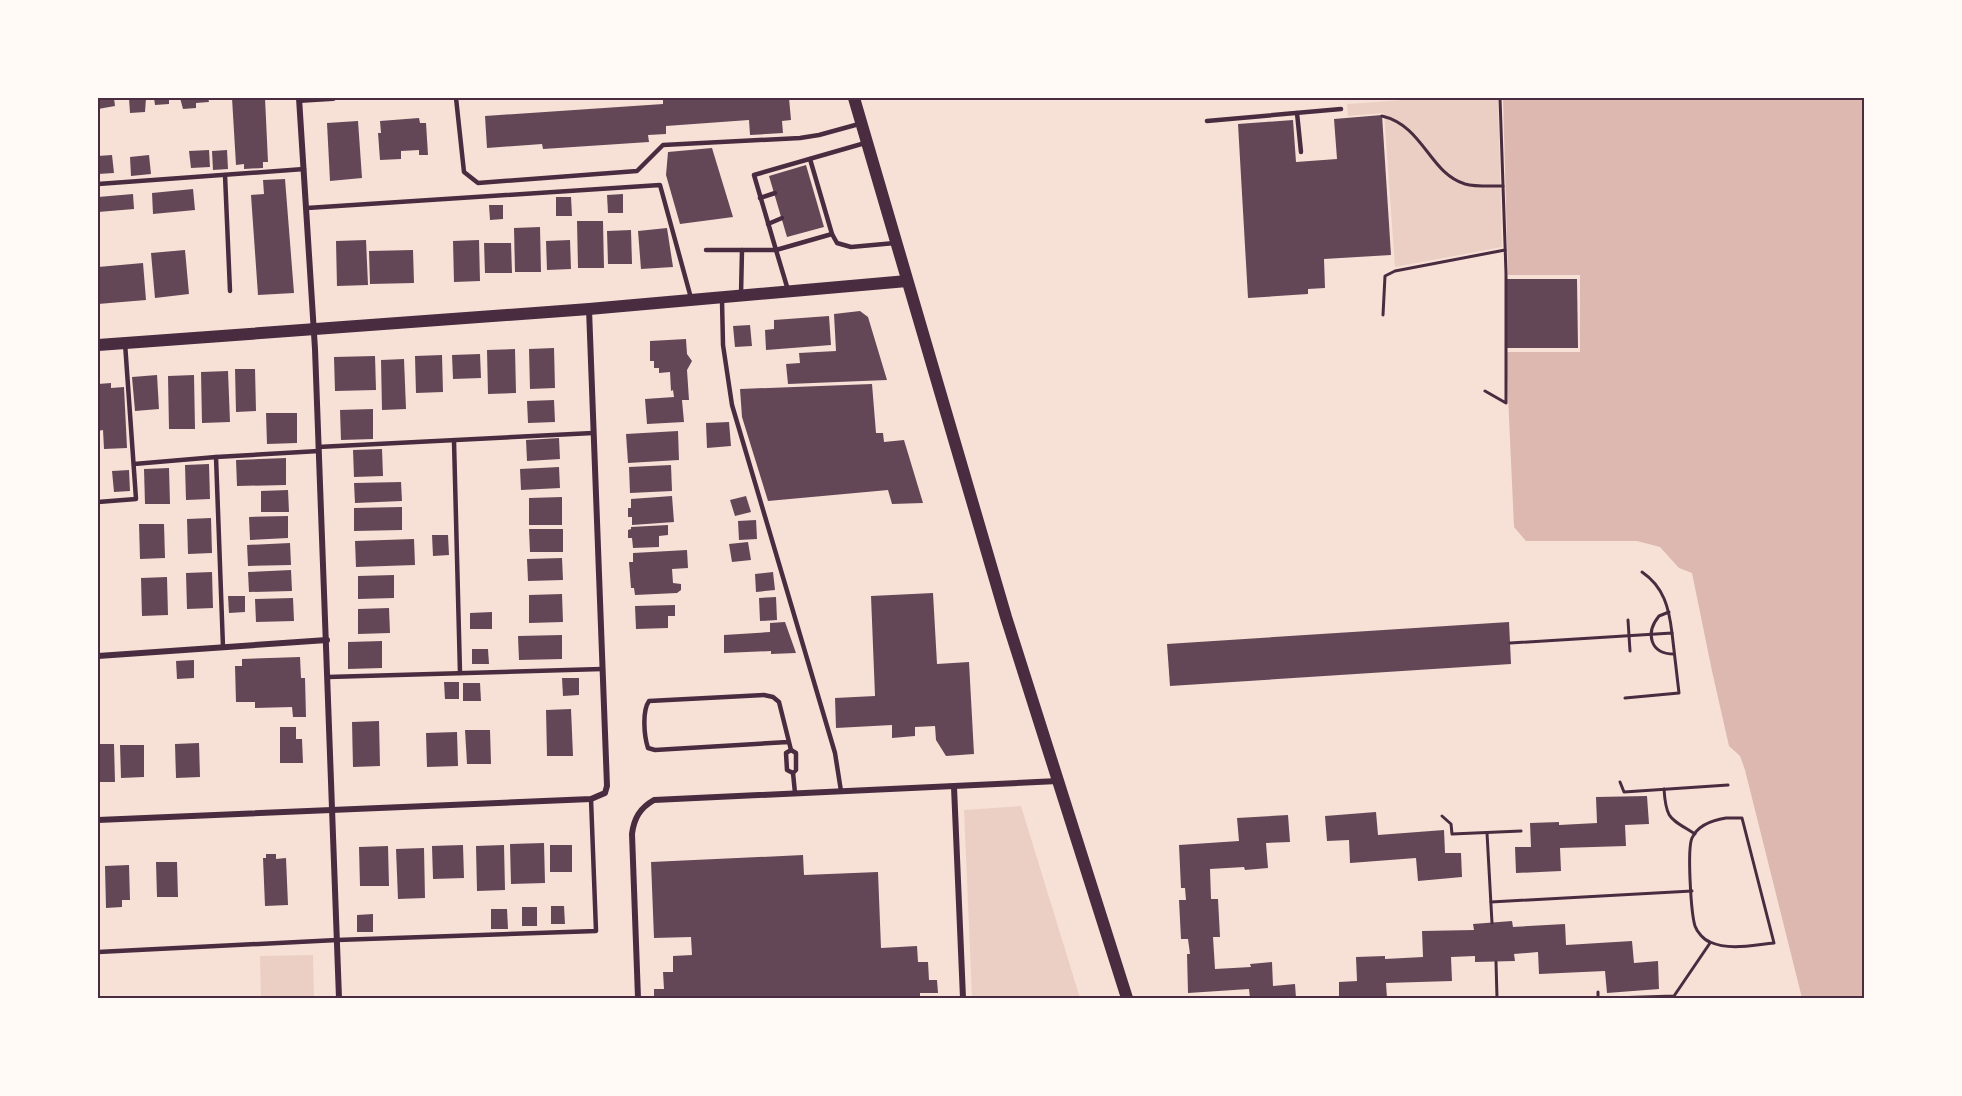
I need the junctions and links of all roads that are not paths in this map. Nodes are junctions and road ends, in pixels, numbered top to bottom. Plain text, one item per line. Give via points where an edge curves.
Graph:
1 (333, 98) edge
2 (456, 98) edge
3 (854, 98) edge
4 (299, 99) edge
5 (1341, 109) dead end
6 (1297, 113) junction
7 (1207, 122) dead end
8 (862, 123) junction
9 (867, 142) junction
10 (1300, 152) dead end
11 (810, 159) junction
12 (304, 169) junction
13 (225, 175) junction
14 (98, 184) edge
15 (775, 193) dead end
16 (760, 198) junction
17 (307, 208) junction
18 (782, 218) dead end
19 (768, 224) junction
20 (831, 234) junction
21 (897, 243) junction
22 (706, 250) dead end
23 (742, 250) junction
24 (776, 250) junction
25 (908, 281) junction
26 (230, 291) dead end
27 (788, 292) junction
28 (741, 296) junction
29 (722, 297) junction
30 (692, 300) junction
31 (589, 309) junction
32 (314, 329) junction
33 (125, 343) junction
34 (98, 345) edge
35 (593, 433) junction
36 (454, 441) junction
37 (319, 449) junction
38 (216, 457) junction
39 (134, 464) junction
40 (98, 502) edge
41 (327, 640) junction
42 (223, 647) junction
43 (98, 656) edge
44 (603, 669) junction
45 (460, 673) junction
46 (328, 677) junction
47 (788, 742) junction
48 (791, 750) junction
49 (793, 773) junction
50 (1058, 781) junction
51 (954, 787) junction
52 (842, 791) junction
53 (795, 793) junction
54 (591, 799) junction
55 (333, 810) junction
56 (98, 820) edge
57 (337, 940) junction
58 (98, 952) edge
59 (339, 999) edge
60 (638, 999) edge
61 (963, 999) edge
62 (1127, 999) edge

1 - 4 street
2 - 8 lane via 464,172 478,183 637,171 663,145 800,138
3 - 8 main road
4 - 12 street
5 - 6 lane
6 - 7 lane
6 - 10 lane
8 - 9 main road
9 - 11 lane
9 - 21 main road
11 - 16 lane via 754,174
11 - 20 lane via 813,181
12 - 13 lane
12 - 17 street
13 - 14 lane
13 - 26 lane
15 - 16 lane
16 - 19 lane
17 - 30 lane via 660,185
17 - 32 street
18 - 19 lane
19 - 24 lane
20 - 21 lane via 837,243 851,247
20 - 24 lane
21 - 25 main road
22 - 23 lane
23 - 24 lane
23 - 28 lane
24 - 27 lane
25 - 27 main road
25 - 50 main road
27 - 28 main road
28 - 29 main road
29 - 30 main road
29 - 52 lane via 723,345 732,405 835,753
30 - 31 main road
31 - 32 main road
31 - 35 street
32 - 33 main road
32 - 37 street
33 - 34 main road
33 - 39 lane
35 - 36 lane
35 - 44 street
36 - 37 lane
36 - 45 lane
37 - 38 lane
37 - 41 street
38 - 39 lane
38 - 42 lane
39 - 40 lane via 136,499
41 - 42 street
41 - 46 street
42 - 43 street
44 - 45 lane
44 - 54 street via 607,786 604,793
45 - 46 lane
46 - 55 street
47 - 47 lane via 779,702 773,696 649,701 645,706 648,748 655,750
47 - 48 lane
48 - 49 lane via 796,753
48 - 49 lane via 786,753 786,762 787,770
49 - 53 lane
50 - 51 street
50 - 62 main road
51 - 52 street
51 - 61 street
52 - 53 street
53 - 60 street via 662,799 641,810 632,834
54 - 55 street
54 - 57 lane via 596,932
55 - 56 street
55 - 57 street
57 - 58 lane
57 - 59 street

